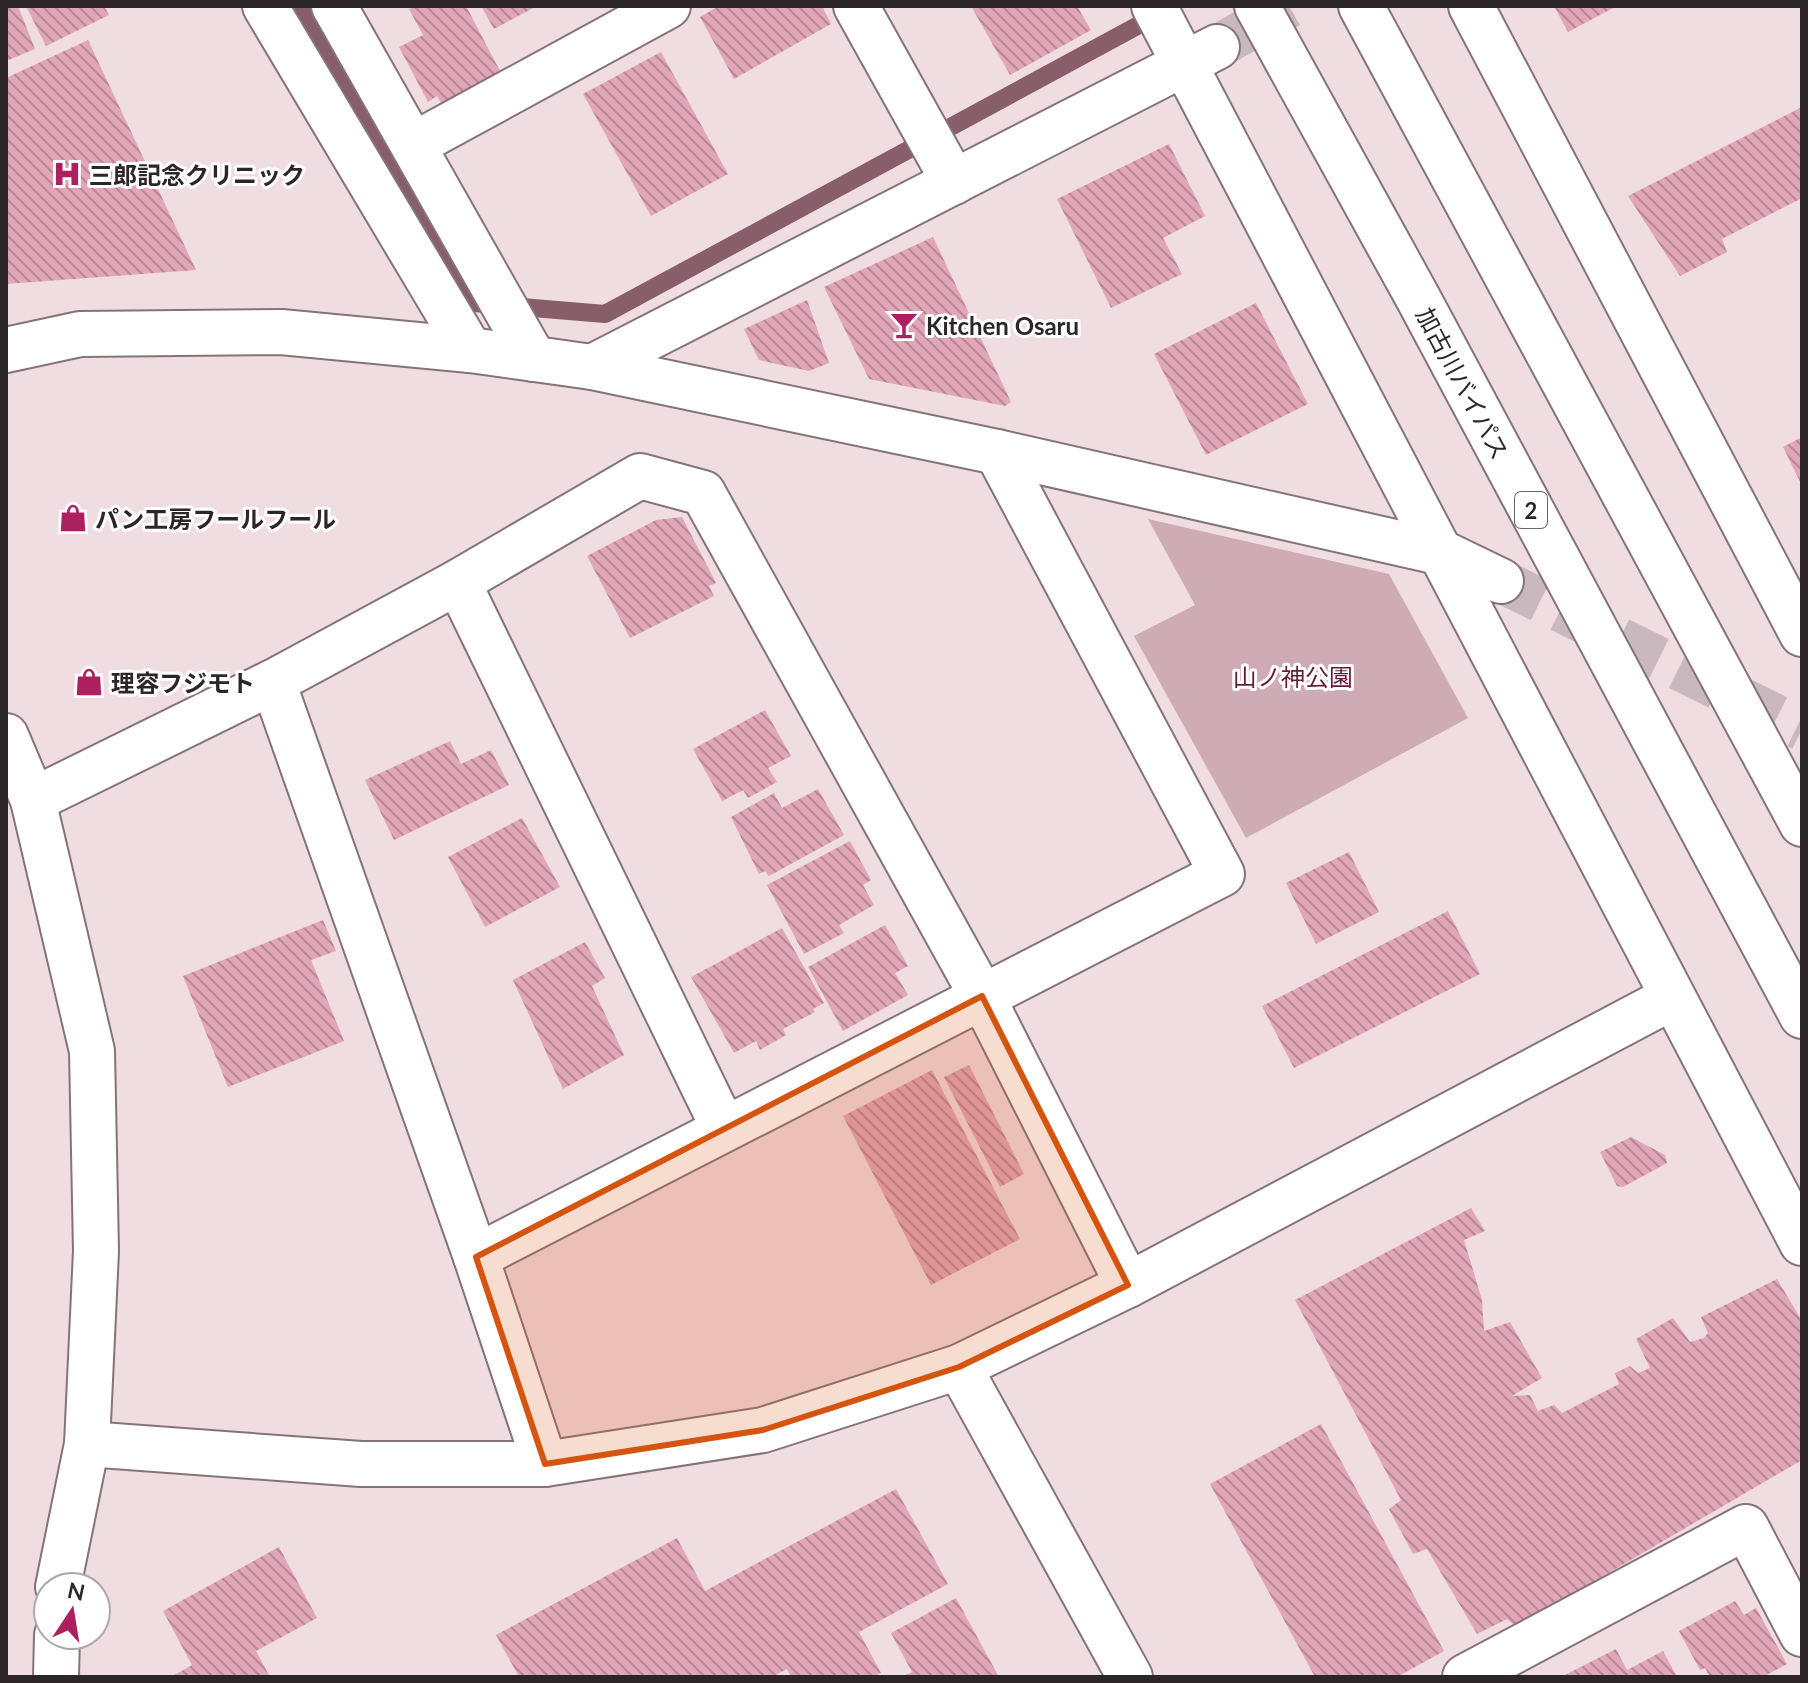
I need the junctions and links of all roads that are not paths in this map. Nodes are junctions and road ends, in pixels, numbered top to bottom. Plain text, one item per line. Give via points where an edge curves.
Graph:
1 (265, 6) edge
2 (334, 6) edge
3 (668, 6) edge
4 (856, 6) edge
5 (1154, 6) edge
6 (1257, 6) edge
7 (1361, 6) edge
8 (1471, 6) edge
9 (1202, 56) junction
10 (413, 145) junction
11 (954, 182) junction
12 (6, 350) edge
13 (470, 350) junction
14 (534, 359) junction
15 (592, 367) junction
16 (997, 452) junction
17 (1443, 553) junction
18 (1501, 581) tunnel mouth
19 (458, 582) junction
20 (1802, 634) edge
21 (273, 682) junction
22 (6, 736) edge
23 (33, 800) junction
24 (1802, 824) edge
25 (982, 996) junction
26 (1671, 998) junction
27 (1802, 1016) edge
28 (724, 1129) junction
29 (1802, 1243) edge
30 (476, 1257) junction
31 (1128, 1285) junction
32 (959, 1367) junction
33 (87, 1444) junction
34 (545, 1464) junction
35 (61, 1571) edge
36 (1802, 1634) edge
37 (57, 1651) edge
38 (1475, 1675) edge
39 (56, 1677) edge
40 (1130, 1677) edge

1 - 13 main road
2 - 10 main road
3 - 10 main road
4 - 11 main road
5 - 9 main road
6 - 27 main road, 加古川バイパス / 2
7 - 24 main road
8 - 20 main road
9 - 11 main road
9 - 17 main road
10 - 14 main road
11 - 15 main road
12 - 13 main road via 80,334 281,332
13 - 14 main road
14 - 15 main road
15 - 16 main road
16 - 17 main road
16 - 25 main road via 1222,874
17 - 18 main road
17 - 26 main road
19 - 21 main road
19 - 25 main road via 640,476 703,493
19 - 28 main road
21 - 23 main road
21 - 30 main road
22 - 23 main road
23 - 33 main road via 92,1051 96,1251
25 - 28 main road
25 - 31 main road
26 - 29 main road
26 - 31 main road
28 - 30 main road
30 - 34 main road
31 - 32 main road
32 - 34 main road via 763,1430
32 - 40 main road
33 - 34 main road via 361,1464
33 - 35 main road
36 - 38 main road via 1746,1527
37 - 39 main road

